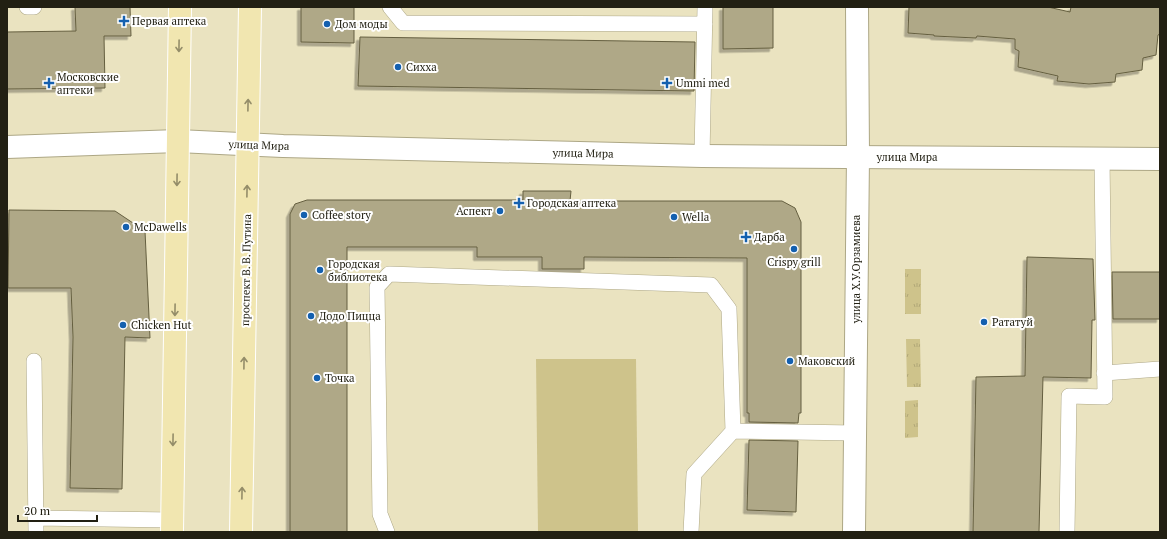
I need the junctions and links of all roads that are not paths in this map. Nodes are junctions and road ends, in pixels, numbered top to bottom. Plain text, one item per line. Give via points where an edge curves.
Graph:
1 (27, 7) edge
2 (34, 7) edge
3 (180, 7) edge
4 (250, 7) edge
5 (390, 7) edge
6 (705, 7) edge
7 (857, 7) edge
8 (704, 24) junction
9 (178, 141) junction
10 (248, 144) junction
11 (7, 147) edge
12 (702, 156) junction
13 (858, 156) junction
14 (1102, 158) junction
15 (1160, 159) edge
16 (34, 361) dead end
17 (1160, 369) edge
18 (1104, 373) junction
19 (734, 431) junction
20 (854, 433) junction
21 (35, 525) edge
22 (172, 526) edge
23 (241, 532) edge
24 (386, 532) edge
25 (691, 532) edge
26 (854, 532) edge
27 (1067, 532) edge

1 - 2 lane
3 -> 9 main road
10 -> 4 main road, проспект В. В. Путина
5 - 8 lane via 403,24
6 - 8 lane
7 - 13 main road, улица Х.У.Орзамиева
8 - 12 lane
9 - 10 main road, улица Мира
9 - 11 main road, улица Мира
9 -> 22 main road
10 - 12 main road, улица Мира
23 -> 10 main road, проспект В. В. Путина
12 - 13 main road, улица Мира
13 - 14 main road, улица Мира
13 - 20 main road, улица Х.У.Орзамиева
14 - 15 main road, улица Мира
14 - 18 lane
16 - 21 lane
17 - 18 lane
18 - 27 lane via 1105,397 1069,396
19 - 20 lane
19 - 24 lane via 729,309 711,285 389,274 376,287 380,514
19 - 25 lane via 694,474
20 - 26 main road, улица Х.У.Орзамиева
21 - 22 lane

